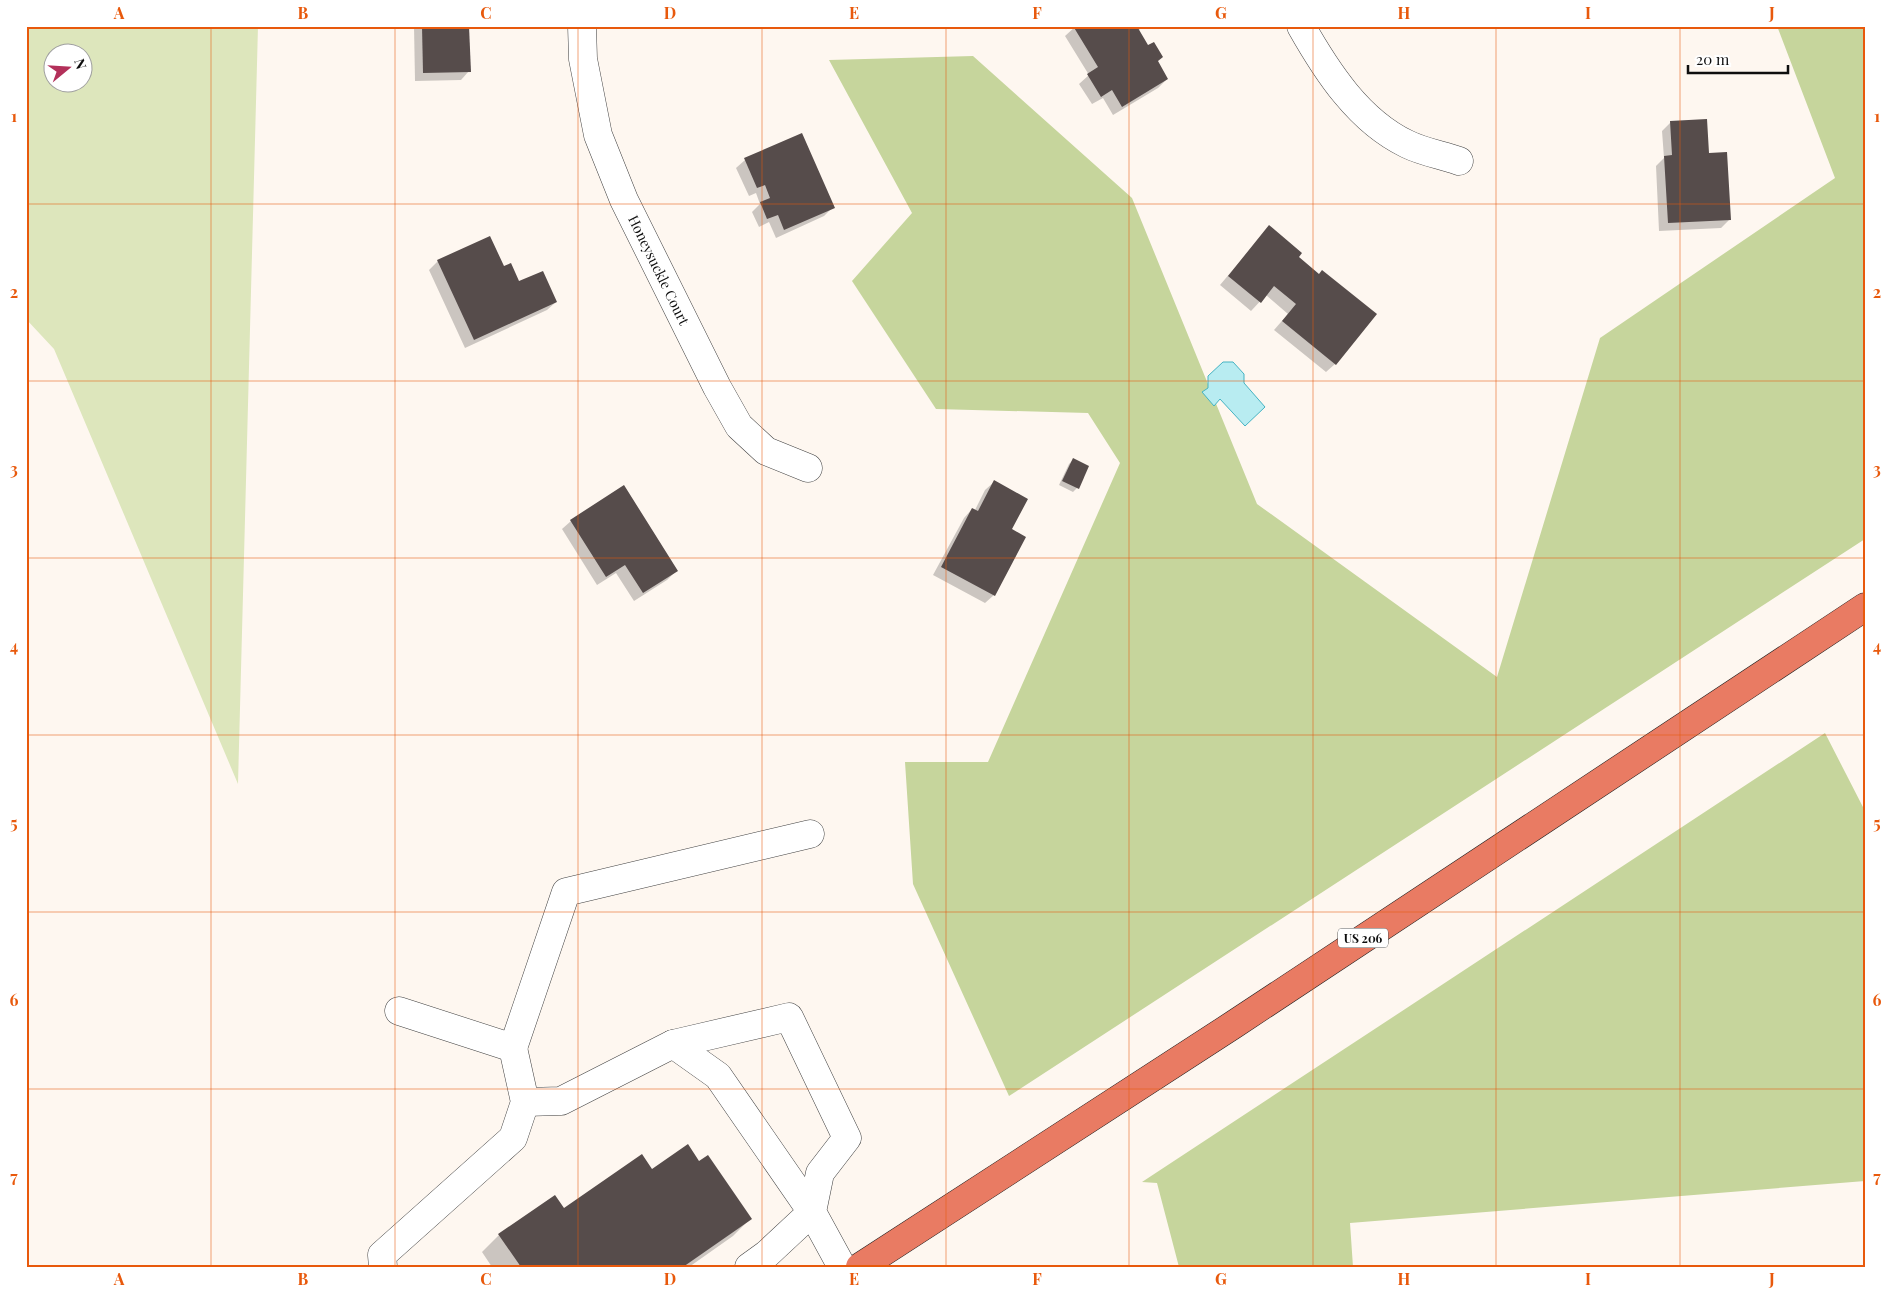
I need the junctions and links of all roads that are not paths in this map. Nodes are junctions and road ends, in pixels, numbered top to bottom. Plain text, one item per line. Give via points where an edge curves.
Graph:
1 (582, 26) edge
2 (1301, 26) edge
3 (1459, 160) dead end
4 (808, 468) dead end
5 (1865, 607) edge
6 (810, 834) dead end
7 (399, 1011) dead end
8 (673, 1044) junction
9 (514, 1048) junction
10 (525, 1102) junction
11 (812, 1212) junction
12 (384, 1267) edge
13 (749, 1267) edge
14 (842, 1267) edge
15 (860, 1267) edge

1 - 4 street, Honeysuckle Court via 583,59 598,135 624,200 716,388 738,426 766,451
2 - 3 street via 1320,59 1355,105 1378,126 1408,145
5 - 15 highway, US 206
6 - 9 street via 566,892
7 - 9 street
8 - 10 street via 562,1101
8 - 11 street via 718,1076
8 - 11 street via 789,1017 847,1138 820,1173
9 - 10 street
10 - 12 street via 513,1138 382,1256
11 - 13 street
11 - 14 street

